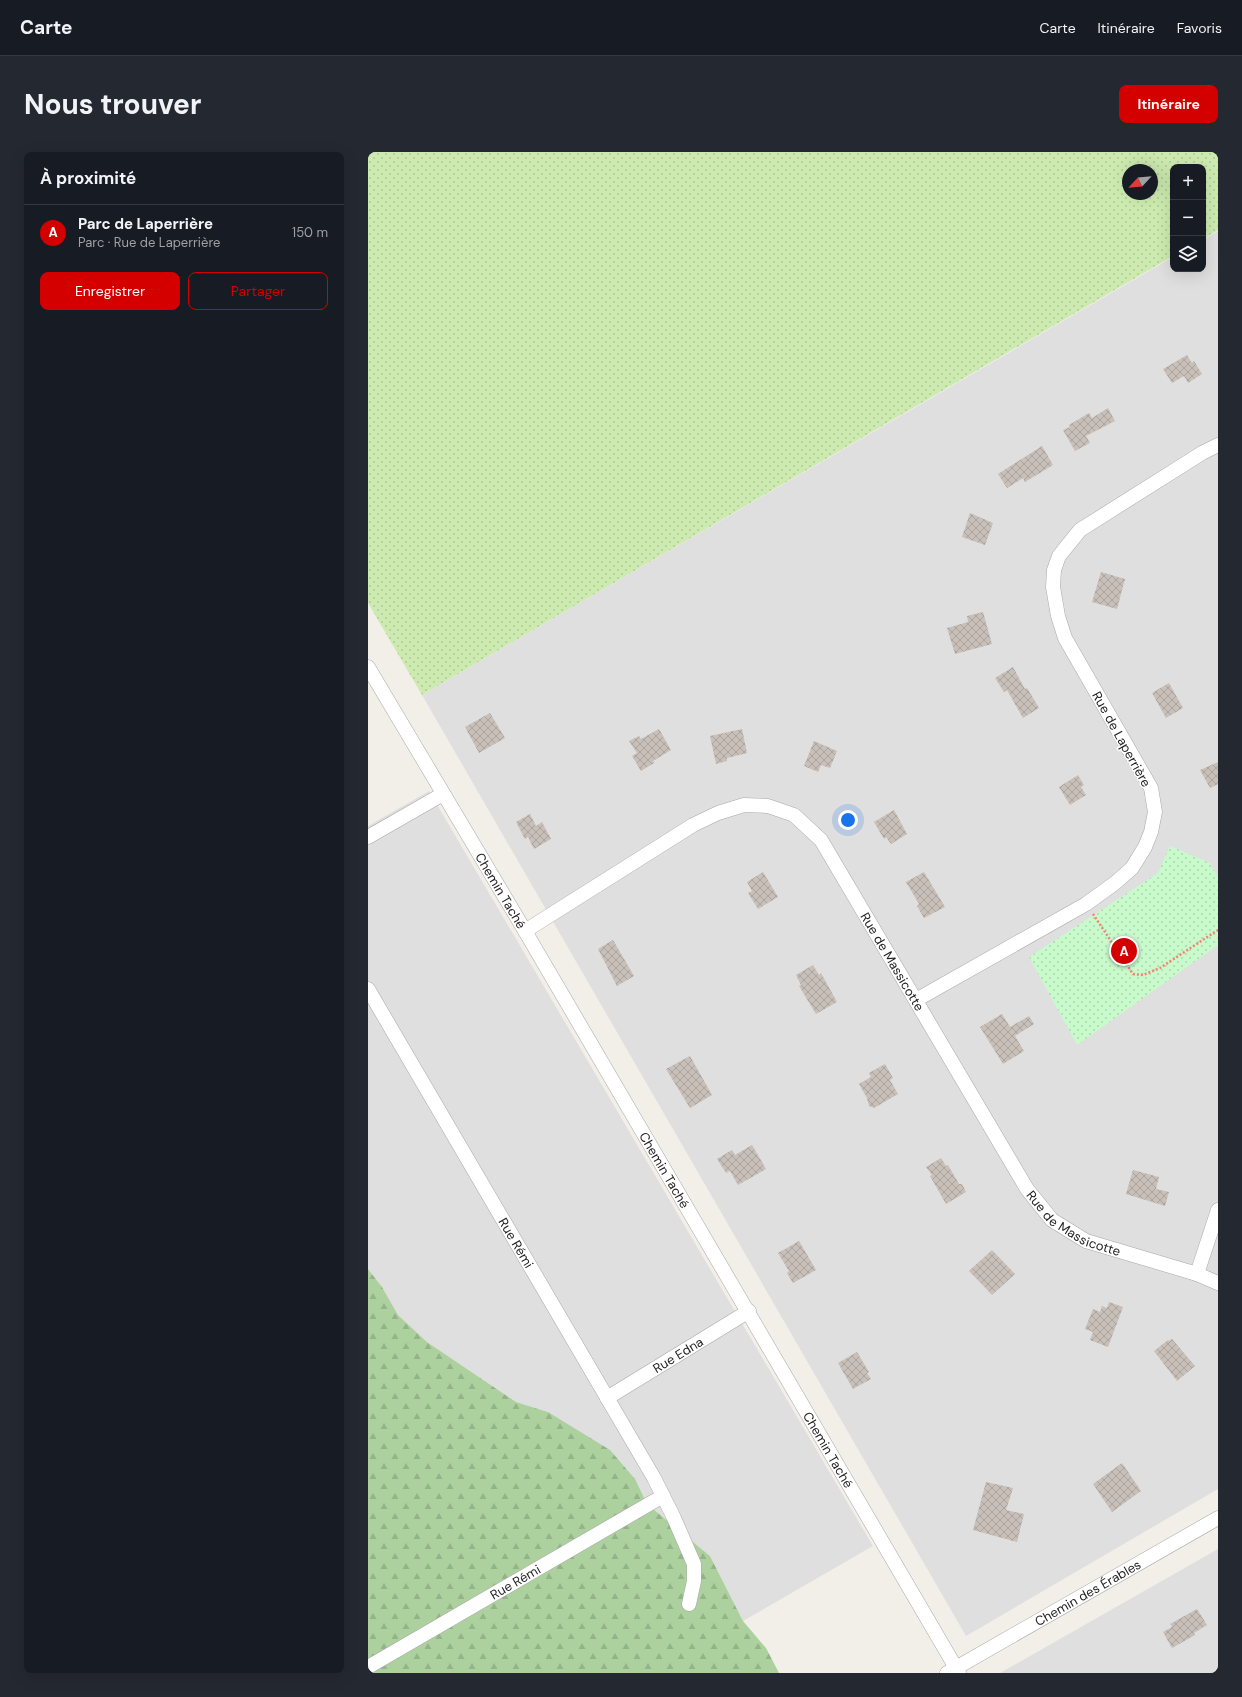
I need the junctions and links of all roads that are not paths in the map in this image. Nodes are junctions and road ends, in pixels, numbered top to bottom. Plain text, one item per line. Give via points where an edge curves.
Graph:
1 (1218, 445) edge
2 (368, 667) edge
3 (443, 794) junction
4 (368, 837) edge
5 (525, 931) junction
6 (368, 989) edge
7 (916, 1000) junction
8 (1218, 1210) edge
9 (1197, 1274) junction
10 (1218, 1284) edge
11 (749, 1311) junction
12 (607, 1398) junction
13 (663, 1496) junction
14 (1218, 1518) edge
15 (689, 1604) dead end
16 (368, 1668) edge
17 (954, 1671) edge

1 - 7 street, Rue de Laperrière via 1080,530 1059,556 1054,570 1058,616 1065,638 1151,788 1155,812 1146,847 1132,868 1086,904
2 - 3 street, Chemin Taché
3 - 4 street
3 - 5 street, Chemin Taché
5 - 7 street, Rue de Massicotte via 693,825 718,813 744,805 768,806 794,815 821,840
5 - 11 street, Chemin Taché
6 - 12 street, Rue Rémi
7 - 9 street, Rue de Massicotte via 1027,1189 1052,1220 1086,1241
8 - 9 street
9 - 10 street, Rue de Massicotte
11 - 12 street, Rue Edna
11 - 17 street, Chemin Taché
12 - 13 street, Rue Rémi
13 - 15 street, Rue Rémi via 694,1564 694,1581
13 - 16 street, Rue Rémi
14 - 17 street, Chemin des Érables

